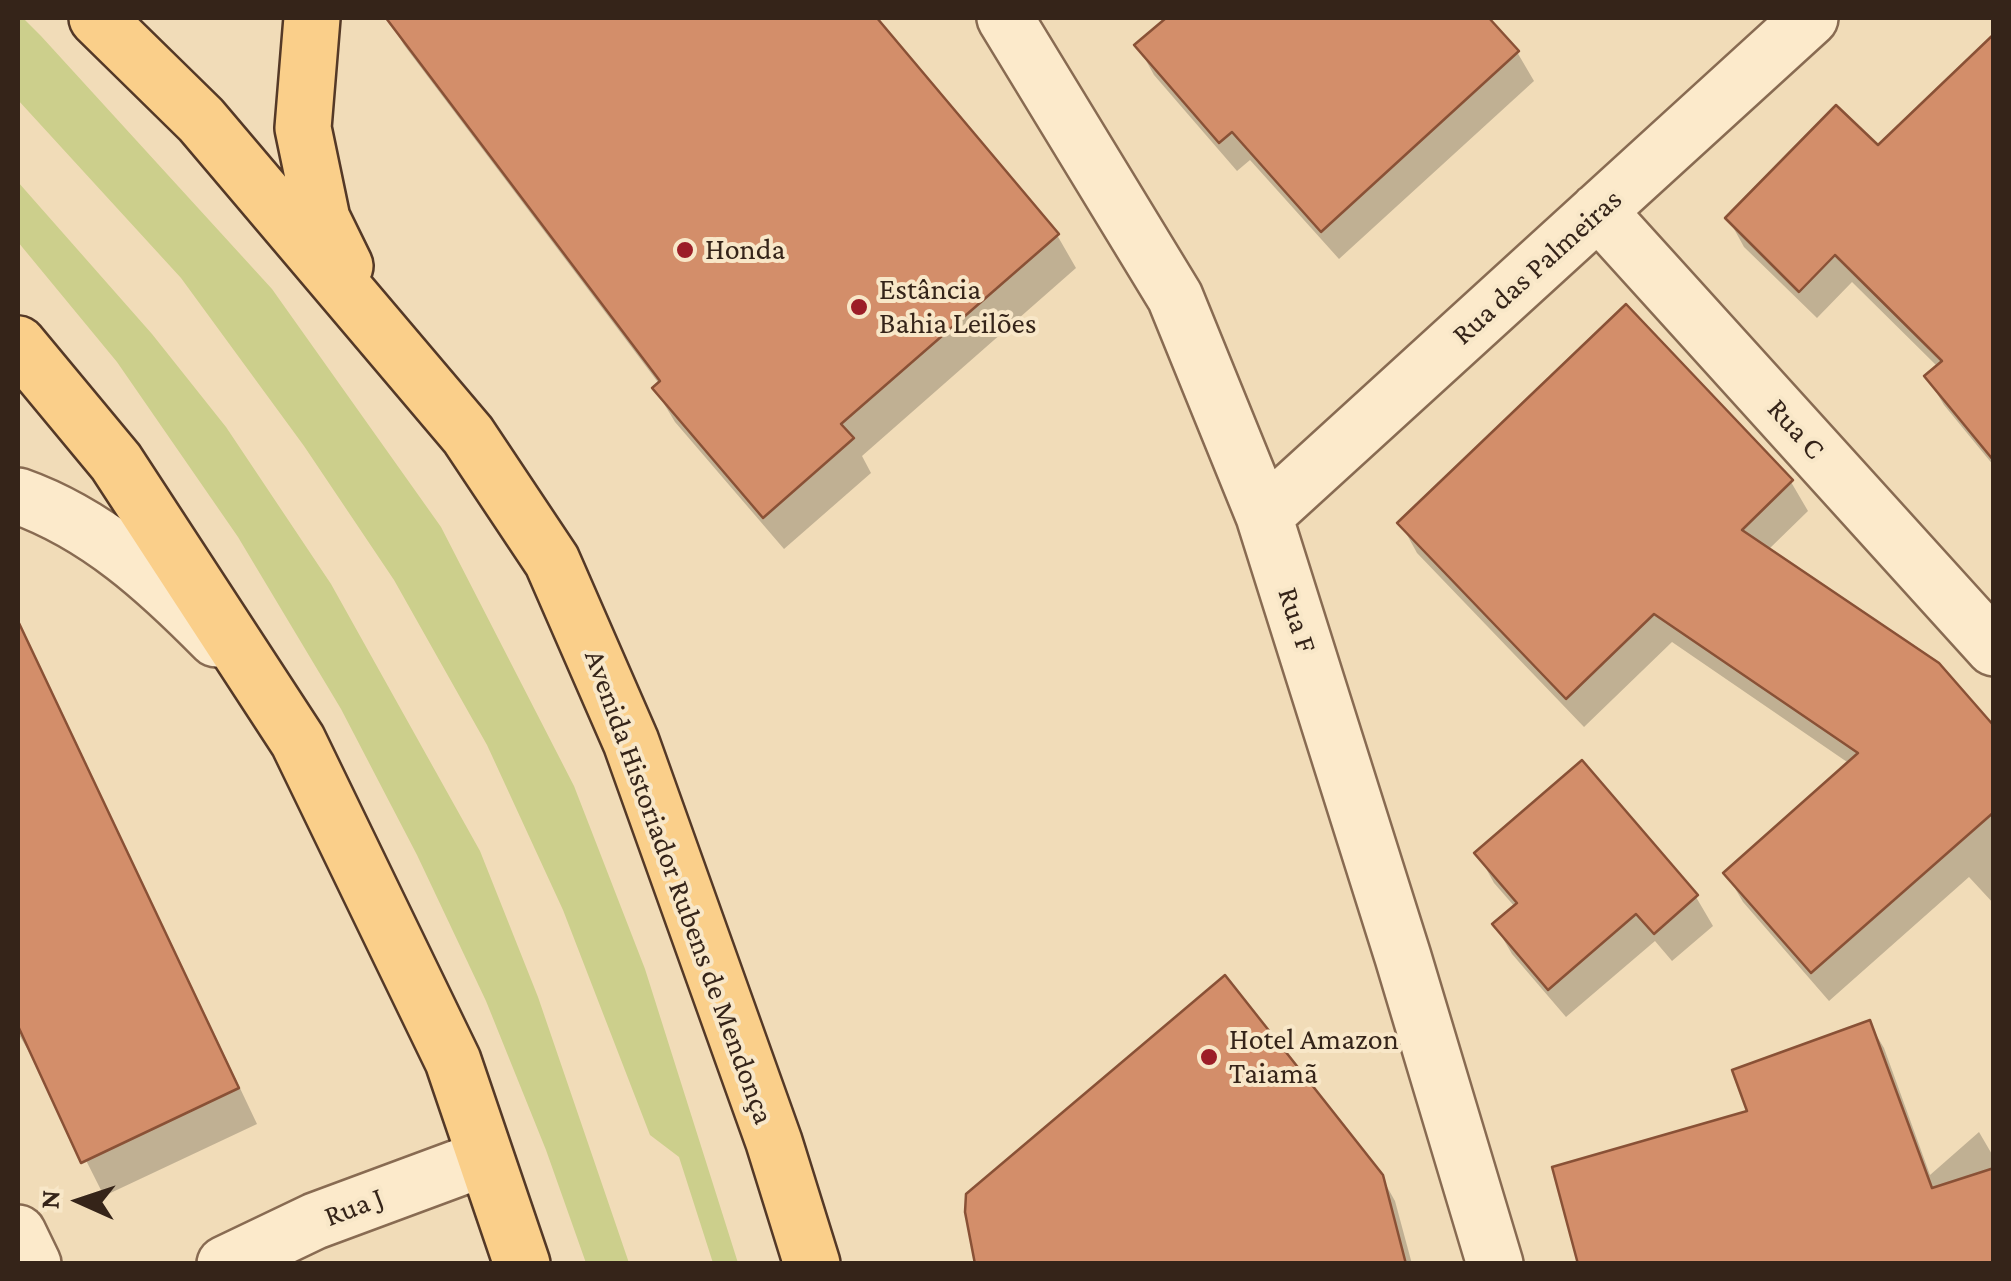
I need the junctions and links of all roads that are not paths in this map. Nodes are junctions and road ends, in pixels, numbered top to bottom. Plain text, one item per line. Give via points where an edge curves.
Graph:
1 (98, 18) edge
2 (312, 18) edge
3 (1005, 18) edge
4 (1810, 18) edge
5 (1598, 211) junction
6 (370, 318) junction
7 (18, 344) edge
8 (18, 496) edge
9 (1264, 516) junction
10 (1994, 648) edge
11 (298, 741) junction
12 (485, 1158) junction
13 (18, 1233) edge
14 (33, 1264) edge
15 (225, 1264) edge
16 (522, 1264) edge
17 (812, 1264) edge
18 (1495, 1264) edge

1 - 6 main road, Avenida Historiador Rubens de Mendonça via 201,120
2 - 6 main road via 303,128 322,219
3 - 9 street, Rua F via 1174,298
4 - 5 street, Rua das Palmeiras
5 - 9 street, Rua das Palmeiras
5 - 10 street, Rua C
6 - 17 main road, Avenida Historiador Rubens de Mendonça via 468,435 552,561 631,742
7 - 11 main road via 116,462
8 - 11 street via 94,532 166,588 222,644
9 - 18 street, Rua F
11 - 12 main road via 453,1061
12 - 15 street, Rua J via 316,1221
12 - 16 main road
13 - 14 street

